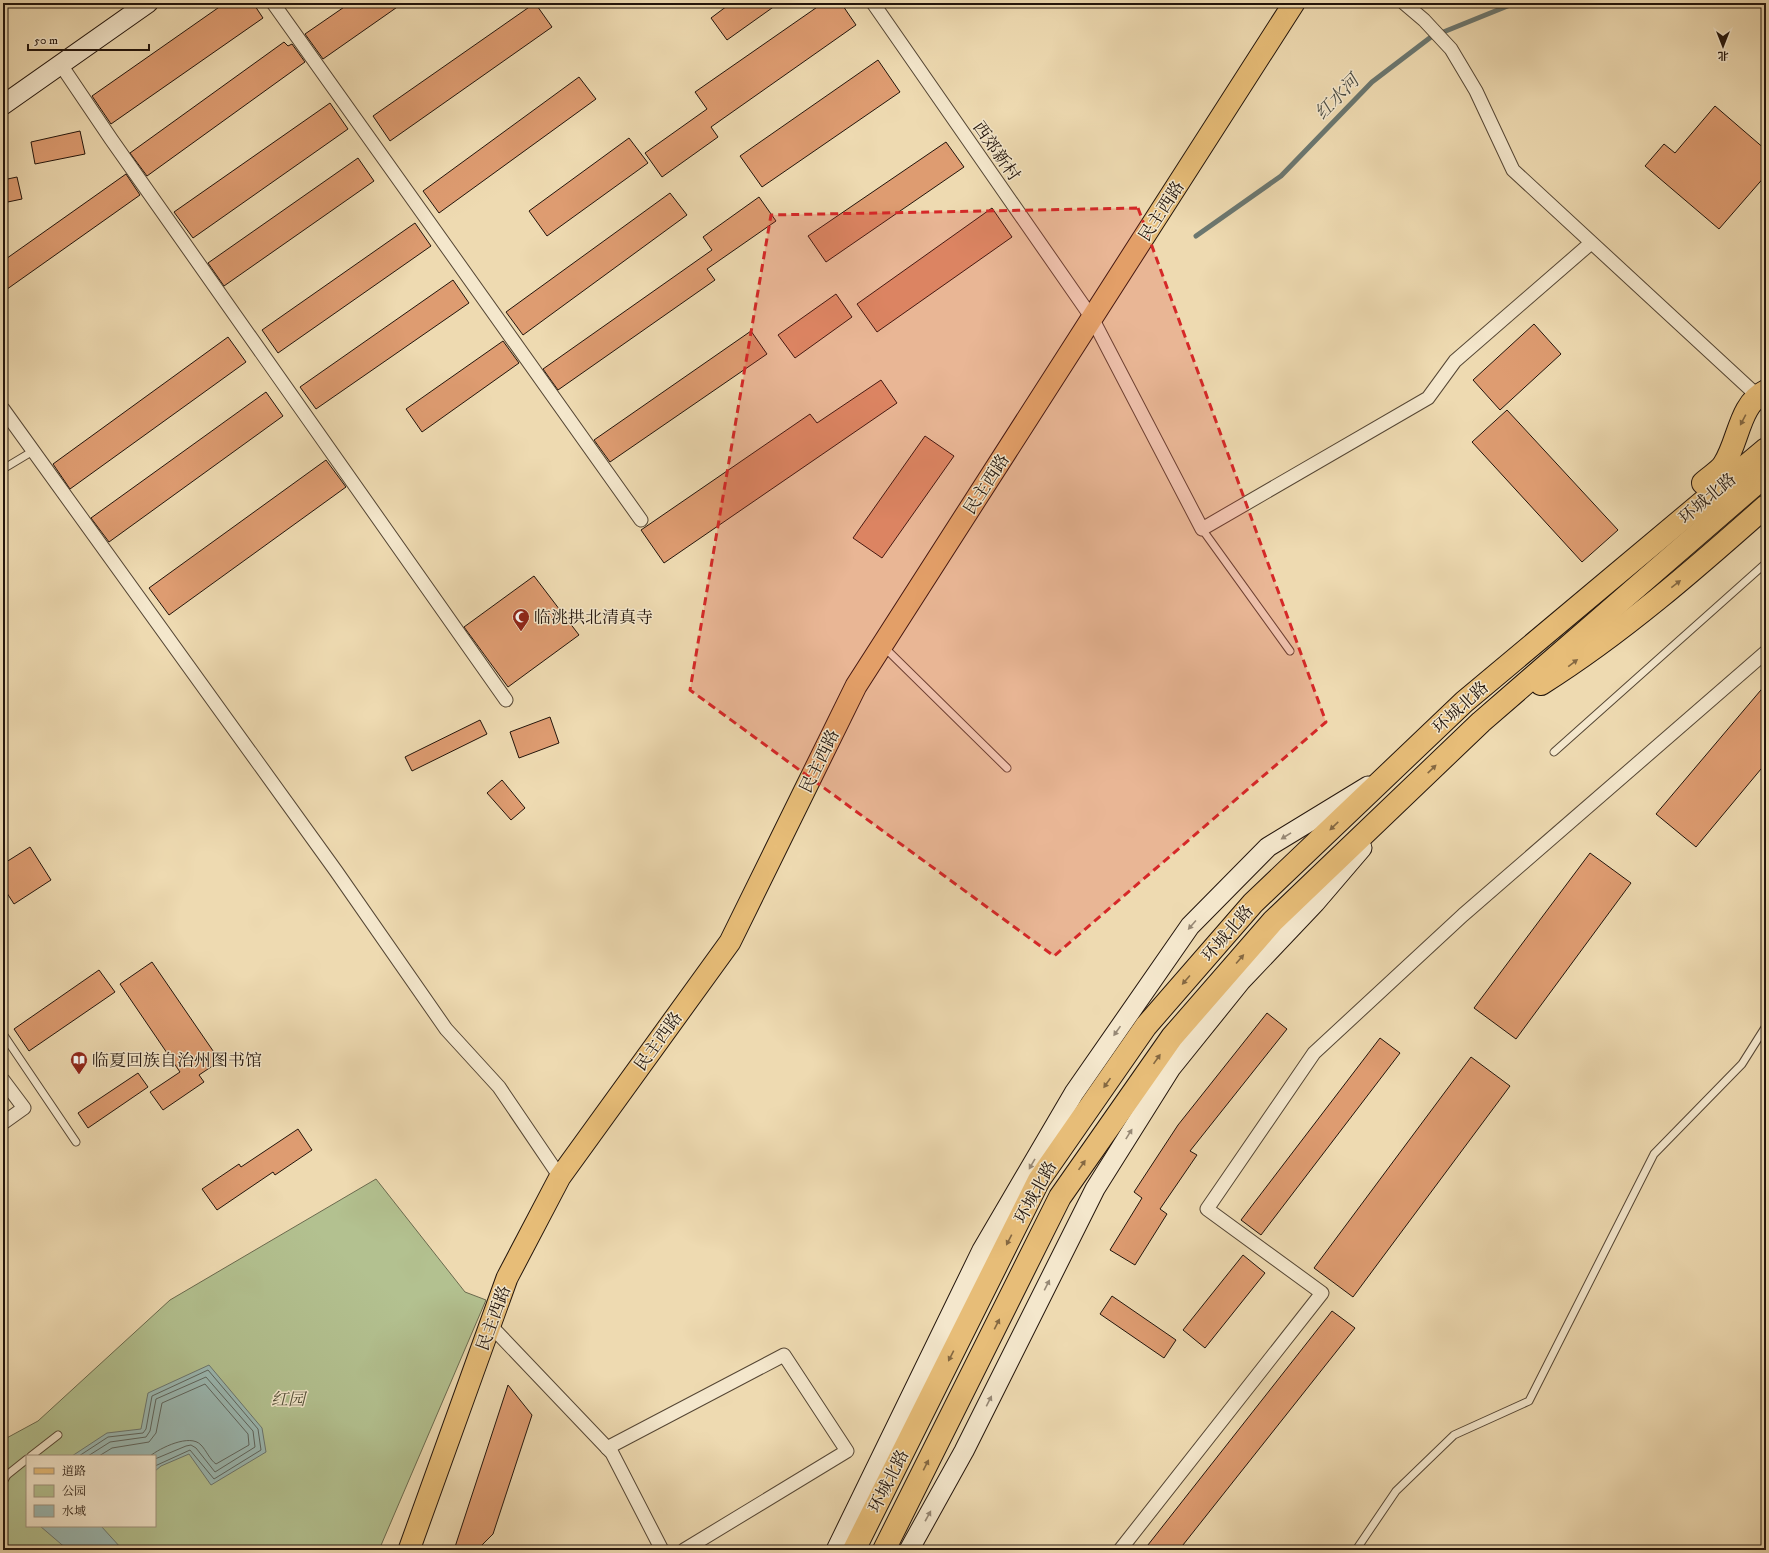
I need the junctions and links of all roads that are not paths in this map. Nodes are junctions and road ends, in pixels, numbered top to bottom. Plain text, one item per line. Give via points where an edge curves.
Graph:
1 (148, 3) edge
2 (272, 3) edge
3 (874, 3) edge
4 (1294, 3) edge
5 (1404, 3) edge
6 (61, 65) junction
7 (3, 105) edge
8 (1591, 243) junction
9 (1092, 318) junction
10 (1763, 396) edge
11 (3, 409) edge
12 (1766, 448) edge
13 (33, 451) junction
14 (3, 469) edge
15 (1766, 475) edge
16 (1737, 486) junction
17 (1766, 506) edge
18 (641, 520) dead end
19 (1202, 529) junction
20 (1766, 563) edge
21 (882, 645) junction
22 (1290, 651) dead end
23 (1766, 652) edge
24 (506, 700) dead end
25 (1481, 722) junction
26 (1418, 745) junction
27 (1554, 752) dead end
28 (1007, 768) dead end
29 (1391, 771) junction
30 (1412, 788) junction
31 (1766, 1026) edge
32 (3, 1034) edge
33 (3, 1080) edge
34 (3, 1123) edge
35 (76, 1142) dead end
36 (560, 1177) junction
37 (490, 1325) junction
38 (58, 1435) dead end
39 (608, 1448) junction
40 (32, 1455) edge
41 (26, 1461) edge
42 (3, 1482) edge
43 (409, 1550) edge
44 (662, 1550) edge
45 (684, 1550) edge
46 (836, 1550) edge
47 (854, 1550) edge
48 (884, 1550) edge
49 (909, 1550) edge
50 (1120, 1550) edge
51 (1356, 1550) edge

1 - 6 main road
2 - 18 street
3 - 9 street, 西郊新村
4 - 9 main road, 民主西路
5 - 8 street via 1451,49 1476,91 1513,170
6 - 7 main road
6 - 24 street
8 - 10 street
8 - 19 street via 1455,360 1428,398
9 - 19 street, 西郊新村
9 - 21 main road, 民主西路
10 -> 26 highway via 1741,422 1724,465 1453,697
11 - 13 street
12 - 16 highway, 环城北路
13 - 14 lane
13 - 36 street via 336,871 446,1029 499,1087
15 - 16 highway, 环城北路
16 - 25 highway, 环城北路
16 - 26 highway, 环城北路 via 1464,702
25 -> 17 highway via 1568,667 1690,574
19 - 22 lane
20 - 27 lane
21 - 28 lane
21 - 36 main road, 民主西路 via 856,686 730,942
23 - 50 street via 1463,915 1314,1053 1207,1209 1322,1294
30 -> 25 highway, 环城北路
26 - 29 highway, 环城北路
29 -> 46 main road via 1268,847 1190,926 1074,1093 982,1250
29 -> 47 highway, 环城北路 via 1253,903 1146,1026 1039,1180
48 -> 30 highway, 环城北路 via 1060,1197 1172,1037 1273,921
49 -> 30 main road via 964,1451 1095,1189 1171,1068 1242,981 1315,903
31 - 51 lane via 1742,1064 1654,1154 1529,1401 1454,1435 1396,1491
32 - 35 lane
33 - 34 street via 24,1108
36 - 37 main road, 民主西路 via 507,1278
37 - 39 street
37 - 43 main road, 民主西路
38 - 40 lane
39 - 44 street
39 - 45 street via 784,1355 847,1451
41 - 42 lane via 7,1475

